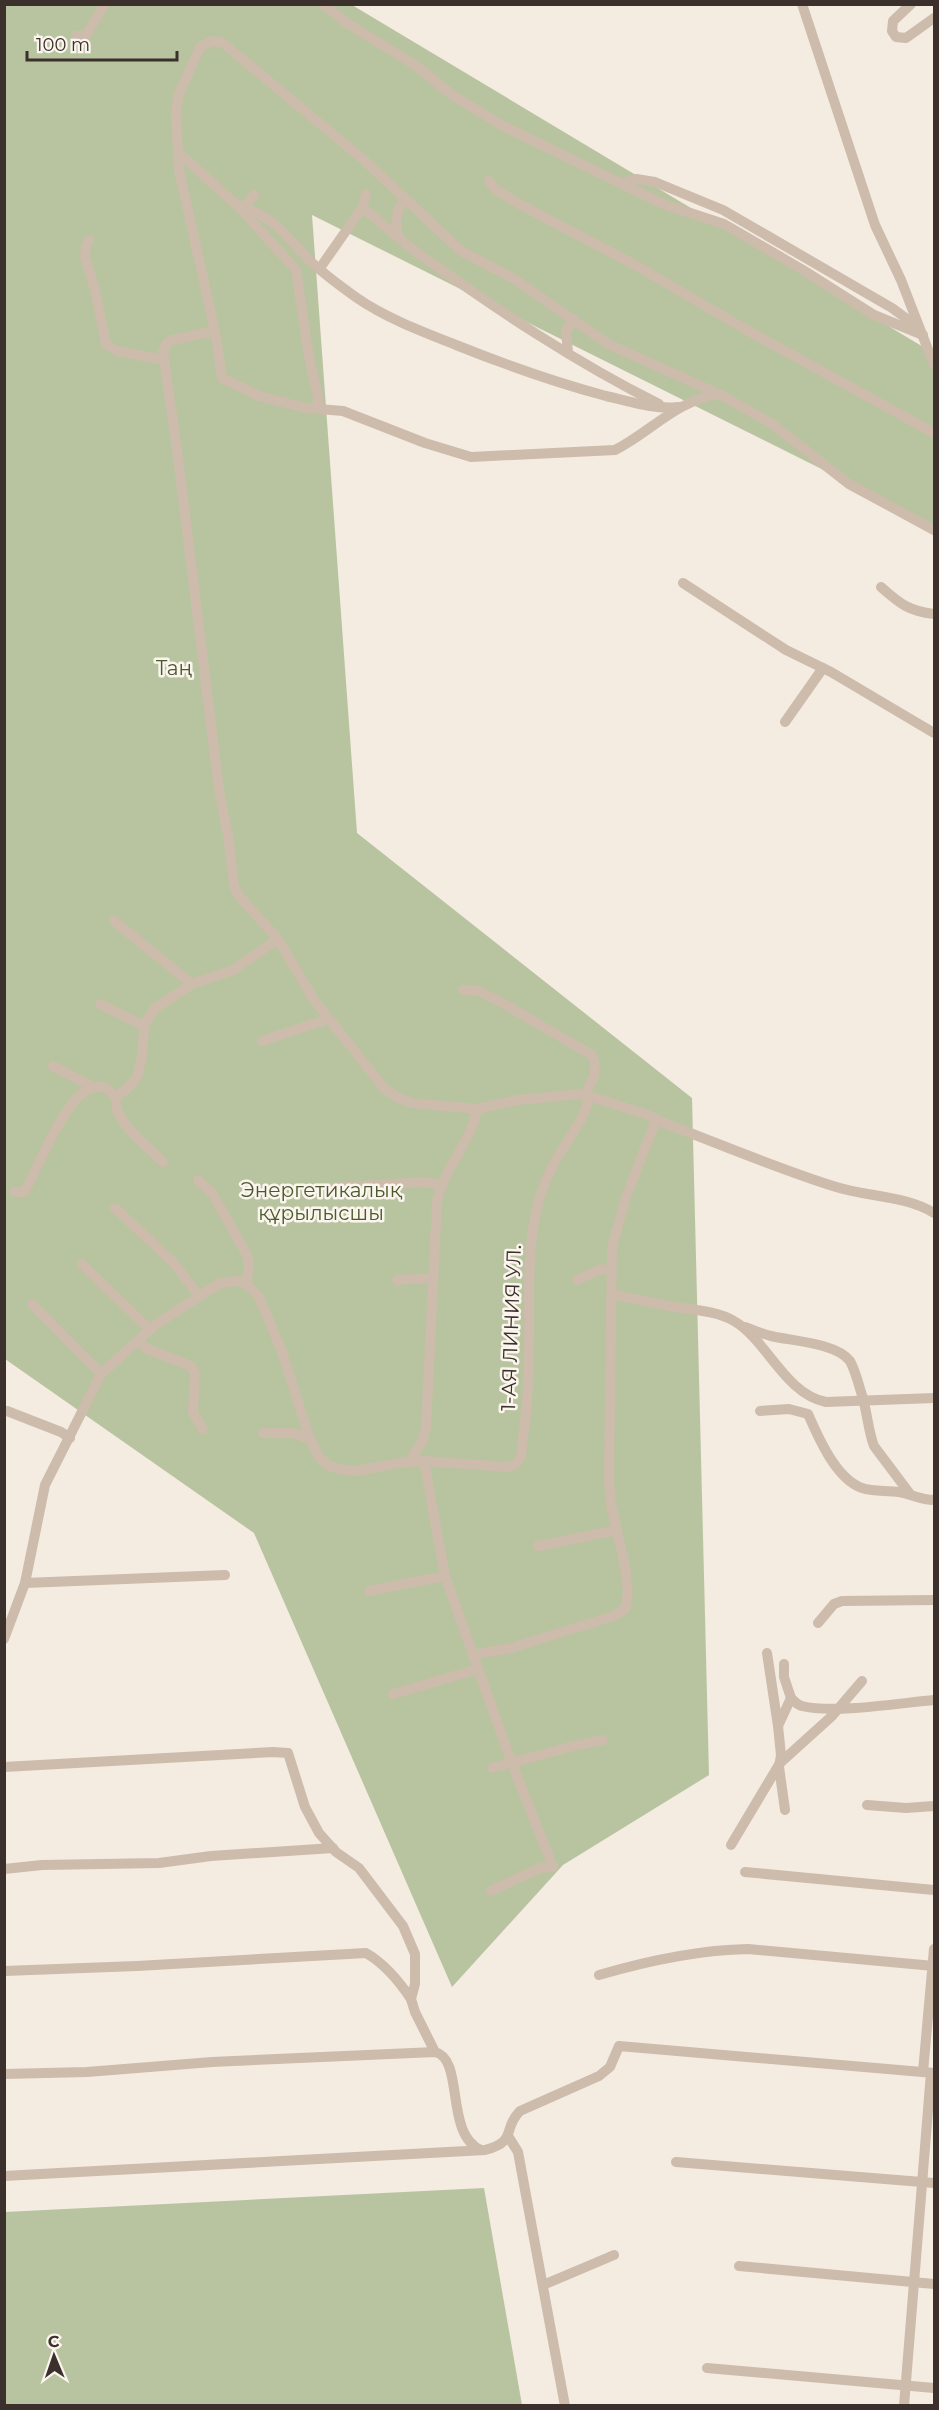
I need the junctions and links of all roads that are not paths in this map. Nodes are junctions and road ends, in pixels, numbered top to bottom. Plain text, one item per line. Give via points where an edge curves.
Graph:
1 (105, 4) edge
2 (322, 4) edge
3 (802, 4) edge
4 (911, 4) edge
5 (934, 18) edge
6 (76, 36) dead end
7 (179, 153) junction
8 (489, 181) dead end
9 (623, 183) junction
10 (366, 194) dead end
11 (254, 195) dead end
12 (405, 199) junction
13 (240, 208) junction
14 (362, 208) junction
15 (730, 214) junction
16 (738, 232) junction
17 (399, 237) junction
18 (89, 240) dead end
19 (320, 268) junction
20 (574, 319) junction
21 (215, 331) junction
22 (921, 332) junction
23 (568, 353) junction
24 (164, 360) junction
25 (934, 365) edge
26 (719, 394) junction
27 (680, 406) junction
28 (318, 408) junction
29 (666, 408) junction
30 (934, 433) edge
31 (934, 530) edge
32 (683, 583) dead end
33 (881, 587) dead end
34 (934, 614) edge
35 (823, 668) junction
36 (785, 722) dead end
37 (934, 733) edge
38 (114, 921) dead end
39 (278, 939) junction
40 (192, 984) junction
41 (463, 990) dead end
42 (100, 1004) dead end
43 (328, 1019) junction
44 (144, 1026) junction
45 (262, 1041) dead end
46 (53, 1066) dead end
47 (95, 1088) junction
48 (116, 1096) junction
49 (586, 1096) junction
50 (477, 1108) junction
51 (656, 1120) junction
52 (163, 1162) dead end
53 (198, 1180) dead end
54 (440, 1185) junction
55 (316, 1189) dead end
56 (15, 1192) dead end
57 (115, 1208) dead end
58 (934, 1214) edge
59 (82, 1264) dead end
60 (610, 1269) junction
61 (433, 1278) junction
62 (397, 1280) dead end
63 (576, 1280) dead end
64 (247, 1285) junction
65 (612, 1294) junction
66 (198, 1295) junction
67 (32, 1304) dead end
68 (741, 1326) junction
69 (150, 1330) junction
70 (138, 1341) junction
71 (101, 1374) junction
72 (934, 1398) edge
73 (864, 1400) junction
74 (7, 1411) dead end
75 (760, 1411) dead end
76 (203, 1429) dead end
77 (263, 1433) dead end
78 (70, 1438) junction
79 (310, 1439) junction
80 (424, 1461) junction
81 (409, 1462) junction
82 (910, 1494) junction
83 (934, 1500) edge
84 (617, 1530) junction
85 (538, 1546) dead end
86 (225, 1575) dead end
87 (445, 1576) junction
88 (25, 1583) junction
89 (369, 1592) dead end
90 (934, 1600) edge
91 (818, 1623) dead end
92 (4, 1639) edge
93 (767, 1653) dead end
94 (472, 1655) junction
95 (784, 1664) dead end
96 (478, 1669) junction
97 (862, 1681) dead end
98 (393, 1694) dead end
99 (791, 1698) junction
100 (934, 1700) edge
101 (841, 1708) junction
102 (778, 1726) junction
103 (603, 1740) dead end
104 (511, 1761) junction
105 (780, 1763) junction
106 (4, 1767) edge
107 (492, 1768) dead end
108 (867, 1805) dead end
109 (934, 1806) edge
110 (785, 1810) dead end
111 (732, 1845) dead end
112 (333, 1848) junction
113 (4, 1869) edge
114 (745, 1872) dead end
115 (934, 1890) edge
116 (491, 1891) dead end
117 (934, 1949) edge
118 (934, 1966) edge
119 (4, 1971) edge
120 (599, 1975) dead end
121 (411, 1999) junction
122 (435, 2052) junction
123 (929, 2072) edge
124 (4, 2074) edge
125 (508, 2136) junction
126 (481, 2150) junction
127 (676, 2162) dead end
128 (4, 2176) edge
129 (922, 2182) junction
130 (934, 2183) edge
131 (615, 2255) dead end
132 (739, 2266) dead end
133 (914, 2282) junction
134 (934, 2284) edge
135 (543, 2285) junction
136 (707, 2368) dead end
137 (906, 2385) junction
138 (934, 2388) edge
139 (565, 2406) edge
140 (904, 2406) edge

1 - 6 street via 90,30
2 - 9 street via 480,113
3 - 22 street via 879,236
4 - 5 street via 893,21 896,37 906,38
7 - 12 street via 178,96 200,47 218,41 320,123
7 - 13 street
7 - 21 street via 182,183
8 - 30 street via 521,205
9 - 15 street via 636,179 655,182
9 - 16 street via 663,204
10 - 14 street
11 - 13 street
12 - 17 street via 396,214
12 - 20 street via 453,244
13 - 19 street via 265,216
13 - 28 street via 296,270
14 - 17 street
14 - 19 street
15 - 16 street
15 - 22 street via 892,308
16 - 22 street via 874,315
17 - 23 street via 481,297
18 - 24 street via 86,257 106,344 117,351
19 - 29 street via 369,306 486,358 578,388
20 - 23 street via 566,331
20 - 26 street via 623,352
21 - 24 street via 167,343
21 - 28 street via 226,381 259,396
22 - 25 street
23 - 29 street
24 - 39 street via 234,886 243,902
26 - 27 street
26 - 31 street via 771,423 849,484
27 - 28 street via 615,450 483,458 424,443 343,411
27 - 29 street
32 - 35 street via 786,650
33 - 34 street via 912,611
35 - 36 street
35 - 37 street
38 - 40 street
39 - 40 street via 233,970
39 - 43 street
40 - 44 street via 154,1009
41 - 49 street, 1-АЯ ЛИНИЯ УЛ. via 478,991 497,1000 592,1055 596,1065
42 - 44 street
43 - 45 street
43 - 50 street via 384,1088 398,1098 412,1103
44 - 48 street via 136,1077
46 - 47 street
47 - 48 street via 105,1088
47 - 56 street via 82,1092 74,1101 24,1192
48 - 52 street via 118,1114
49 - 50 street via 517,1100
49 - 51 street
49 - 80 street, 1-АЯ ЛИНИЯ УЛ. via 584,1113 548,1176 535,1222 530,1256 529,1395 519,1460 508,1467
50 - 54 street via 471,1130
51 - 58 street via 825,1184 896,1199
51 - 60 street via 621,1215
53 - 64 street via 212,1193 241,1242 249,1261
54 - 55 street via 425,1182
54 - 61 street
57 - 66 street via 174,1263
59 - 69 street
60 - 63 street
60 - 65 street
61 - 62 street
61 - 81 street via 426,1426 422,1442
64 - 66 street via 239,1281 220,1283
64 - 79 street via 259,1297 273,1327
65 - 68 street via 721,1315
65 - 84 street via 609,1478
66 - 69 street
67 - 71 street
68 - 73 street via 804,1393 826,1402
68 - 73 street via 842,1354 850,1361
69 - 70 street
70 - 71 street
70 - 76 street via 147,1349 191,1366 195,1373 193,1413
71 - 78 street
72 - 73 street
73 - 82 street via 874,1446
74 - 78 street
75 - 82 street via 789,1409 808,1414 829,1455 853,1484 863,1489
77 - 79 street
78 - 88 street via 45,1485
79 - 81 street via 323,1462 344,1470
80 - 81 street
80 - 87 street
82 - 83 street
84 - 85 street
84 - 94 street via 628,1593 625,1609 614,1616 521,1645
86 - 88 street
87 - 89 street
87 - 94 street
88 - 92 street
90 - 91 street via 842,1601 834,1604
93 - 102 street
94 - 96 street
95 - 99 street
96 - 98 street
96 - 104 street
97 - 101 street
99 - 101 street via 799,1706
99 - 102 street
100 - 101 street
101 - 105 street
102 - 105 street
103 - 104 street
104 - 107 street
104 - 116 street via 553,1867 540,1868
105 - 110 street
105 - 111 street
106 - 112 street via 288,1753 311,1820
108 - 109 street
112 - 113 street via 159,1863
112 - 121 street via 359,1868 403,1926 415,1954 416,1984
114 - 115 street
117 - 118 street
118 - 120 street via 748,1949 638,1964
118 - 123 street
119 - 121 street via 366,1953 399,1981
121 - 122 street
122 - 124 street
122 - 126 street via 448,2061 467,2139
123 - 125 street via 619,2046 610,2067 599,2076 520,2111
123 - 129 street
125 - 126 street via 496,2147
125 - 135 street via 518,2152
126 - 128 street
127 - 129 street
129 - 130 street
129 - 133 street
131 - 135 street
132 - 133 street
133 - 134 street
133 - 137 street
135 - 139 street
136 - 137 street
137 - 138 street
137 - 140 street

